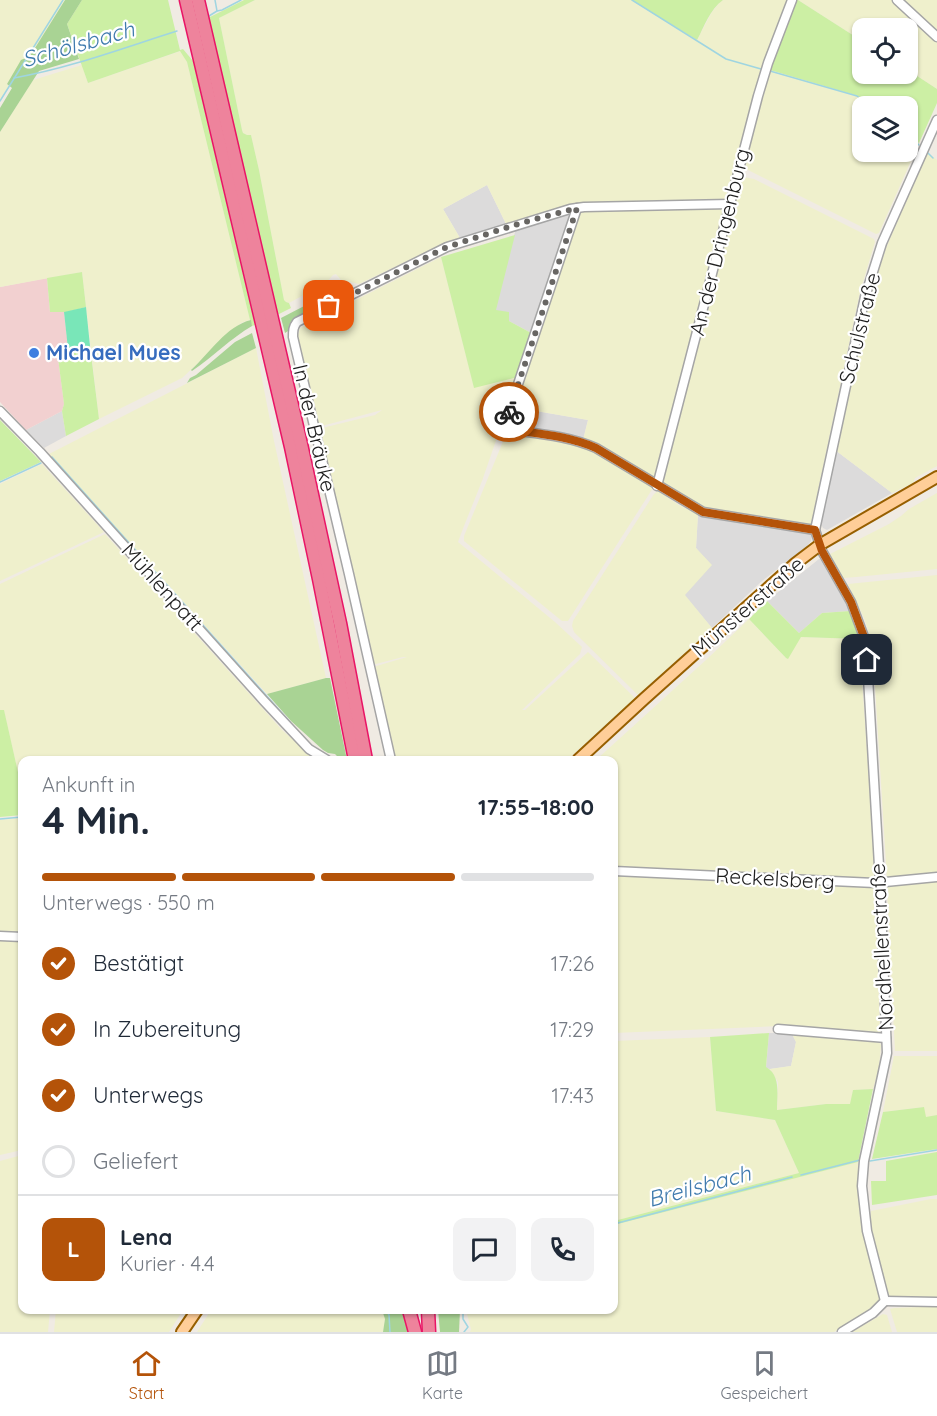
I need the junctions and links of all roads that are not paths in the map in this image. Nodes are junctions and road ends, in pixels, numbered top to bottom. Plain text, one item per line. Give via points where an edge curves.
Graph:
1 (186, 0) edge
2 (198, 0) edge
3 (792, 0) edge
4 (897, 0) edge
5 (937, 37) edge
6 (937, 120) edge
7 (730, 204) junction
8 (577, 208) junction
9 (0, 411) edge
10 (937, 477) edge
11 (657, 486) junction
12 (815, 530) junction
13 (821, 544) junction
14 (320, 756) edge
15 (354, 756) edge
16 (365, 756) edge
17 (390, 756) edge
18 (582, 756) edge
19 (618, 871) edge
20 (937, 877) edge
21 (880, 883) junction
22 (0, 936) edge
23 (18, 937) edge
24 (778, 1029) dead end
25 (886, 1038) junction
26 (885, 1301) junction
27 (937, 1302) edge
28 (194, 1314) edge
29 (411, 1314) edge
30 (417, 1314) edge
31 (428, 1314) edge
32 (182, 1332) edge
33 (417, 1332) edge
34 (429, 1332) edge
35 (842, 1332) edge

1 - 15 highway via 291,447
2 - 16 highway via 301,444
3 - 7 street, An der Dringenburg via 768,63
4 - 5 street
6 - 12 street, Schulstraße via 882,243 865,297
7 - 8 street, In der Bräuke
7 - 11 street, An der Dringenburg
8 - 11 street via 507,426 585,443
8 - 17 street, In der Bräuke via 447,247 297,322 292,330
9 - 14 street, Mühlenpatt via 264,701
10 - 13 main road, Münsterstraße
11 - 12 street via 703,512
12 - 13 street
13 - 18 main road, Münsterstraße
13 - 21 street, Nordhellenstraße via 864,637
19 - 21 street, Reckelsberg
20 - 21 street, Reckelsberg
21 - 25 street, Nordhellenstraße
22 - 23 street
24 - 25 street
25 - 26 street, Nordhellenstraße via 887,1053 862,1179 867,1231
26 - 27 street
26 - 35 street
28 - 32 main road
29 - 33 highway
30 - 33 highway
31 - 34 highway

